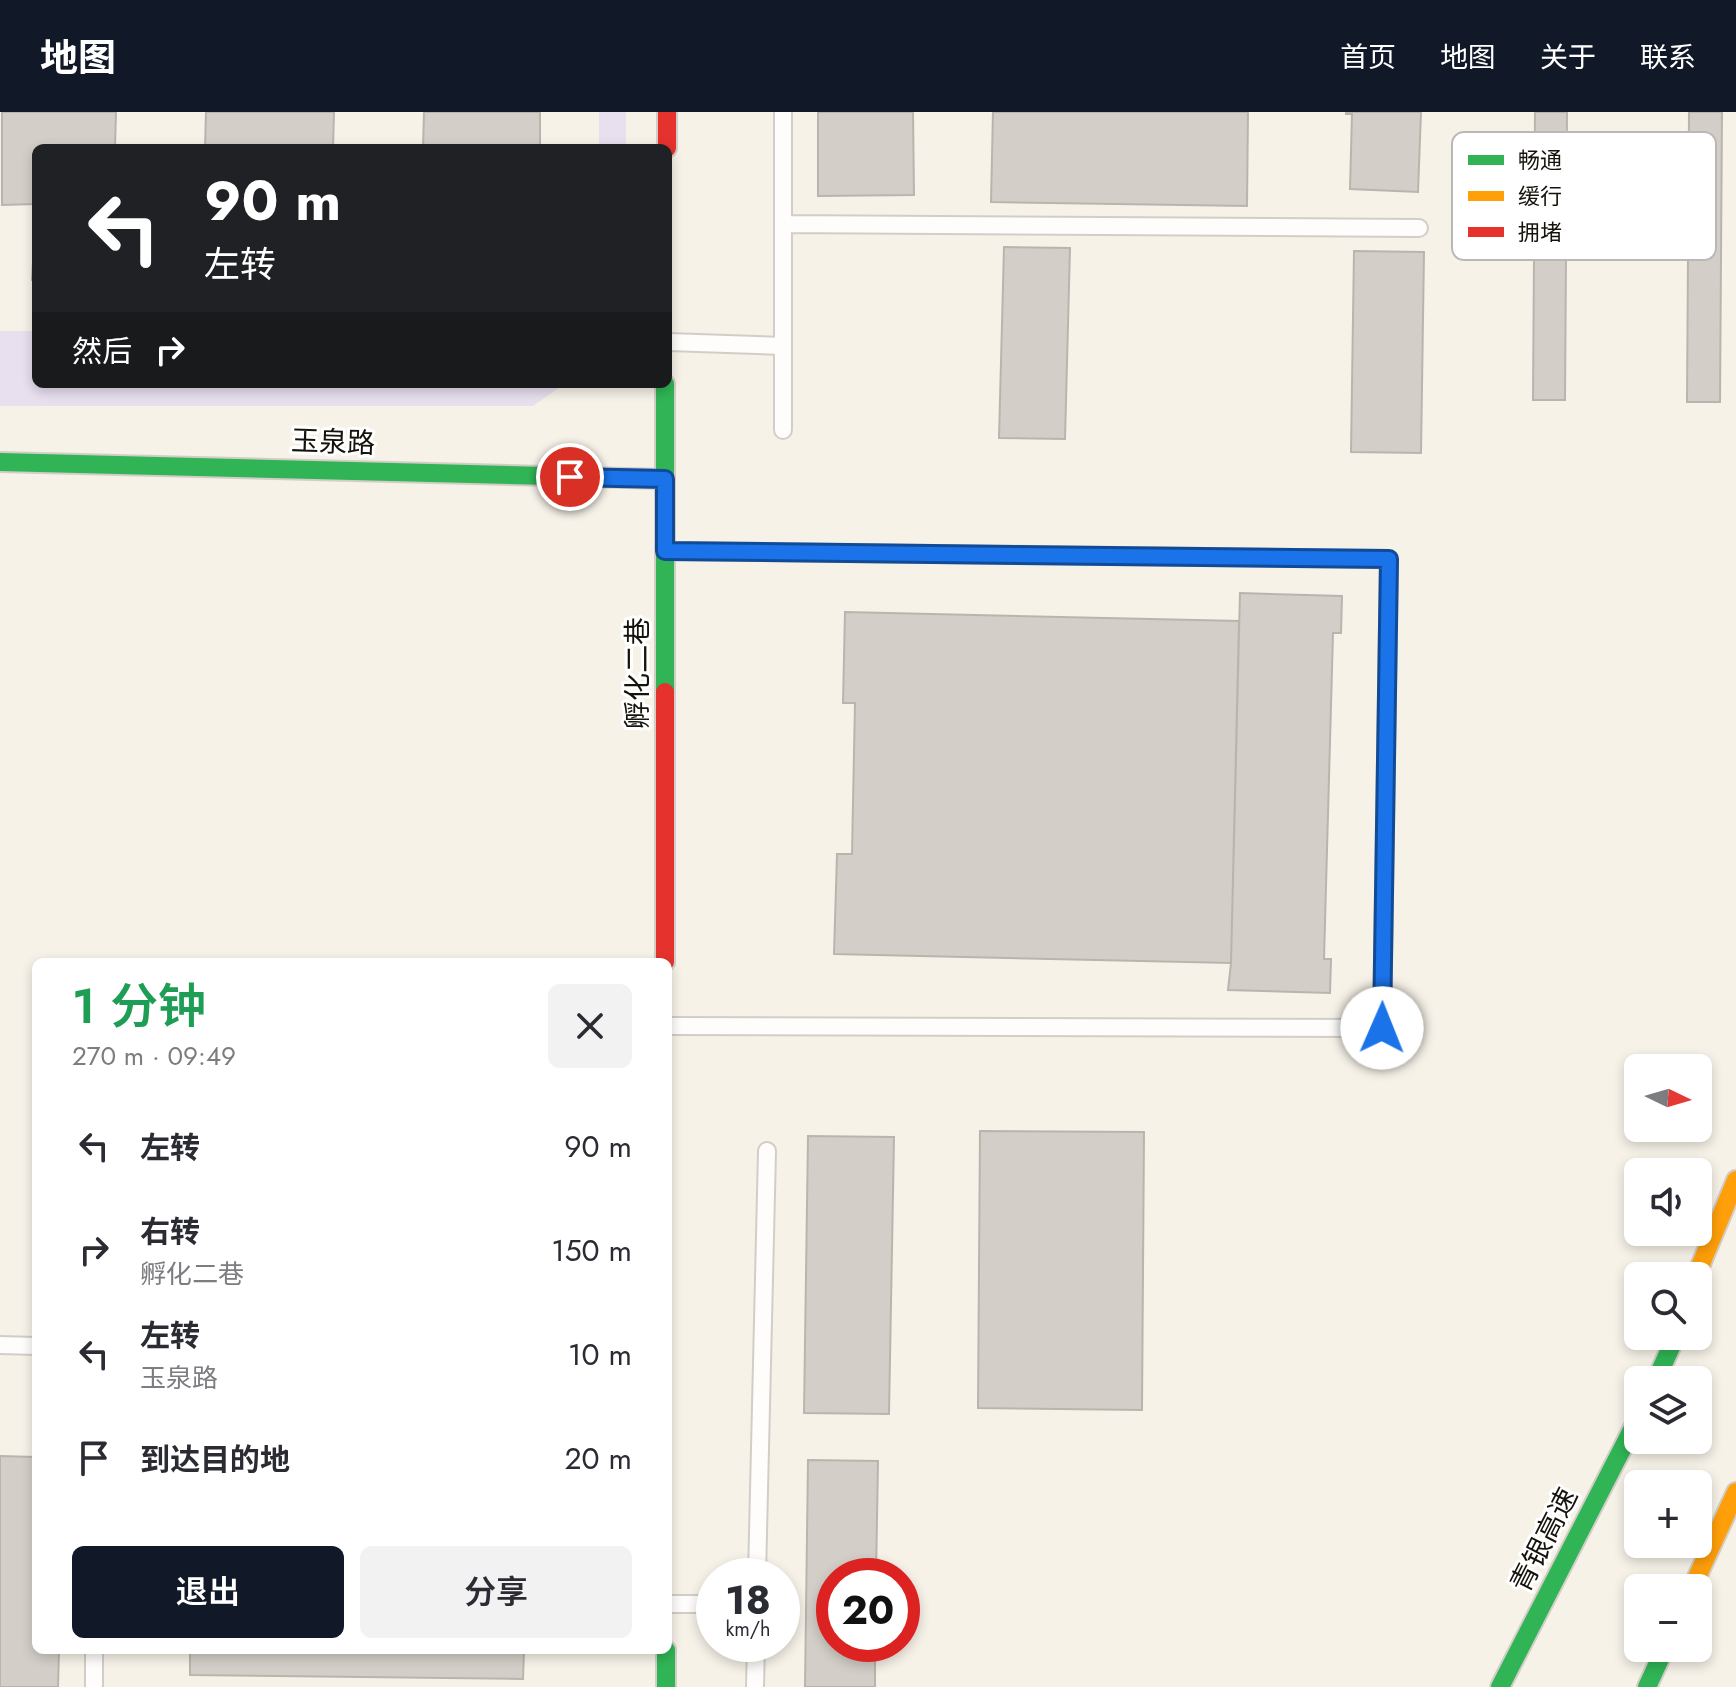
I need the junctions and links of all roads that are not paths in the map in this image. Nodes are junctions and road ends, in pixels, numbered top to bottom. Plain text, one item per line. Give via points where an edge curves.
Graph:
1 (667, 112) edge
2 (783, 112) edge
3 (667, 144) edge
4 (783, 224) junction
5 (1419, 228) dead end
6 (672, 342) edge
7 (783, 346) junction
8 (665, 388) edge
9 (783, 430) dead end
10 (0, 462) edge
11 (665, 479) junction
12 (665, 551) junction
13 (665, 958) edge
14 (672, 1026) edge
15 (767, 1151) dead end
16 (1736, 1180) edge
17 (1736, 1207) edge
18 (1702, 1262) edge
19 (1711, 1262) edge
20 (0, 1345) edge
21 (32, 1346) edge
22 (1624, 1445) edge
23 (1736, 1492) edge
24 (757, 1558) edge
25 (1698, 1574) edge
26 (672, 1604) edge
27 (696, 1604) edge
28 (94, 1654) edge
29 (666, 1654) edge
30 (756, 1662) edge
31 (1659, 1662) edge
32 (94, 1687) edge
33 (666, 1687) edge
34 (755, 1687) edge
35 (1500, 1687) edge
36 (1647, 1687) edge

1 - 3 main road
2 - 4 lane
4 - 5 lane
4 - 7 lane
6 - 7 lane
7 - 9 lane
8 - 11 main road, 孵化二巷
10 - 11 main road, 玉泉路
11 - 12 main road, 孵化二巷
12 - 13 main road, 孵化二巷
12 - 14 lane via 1389,559 1382,1028
15 - 24 lane
16 - 18 main road
17 - 19 main road
20 - 21 lane
22 - 35 main road, 青银高速
23 - 25 main road
26 - 27 lane
28 - 32 lane
29 - 33 main road
30 - 34 lane
31 - 36 main road

